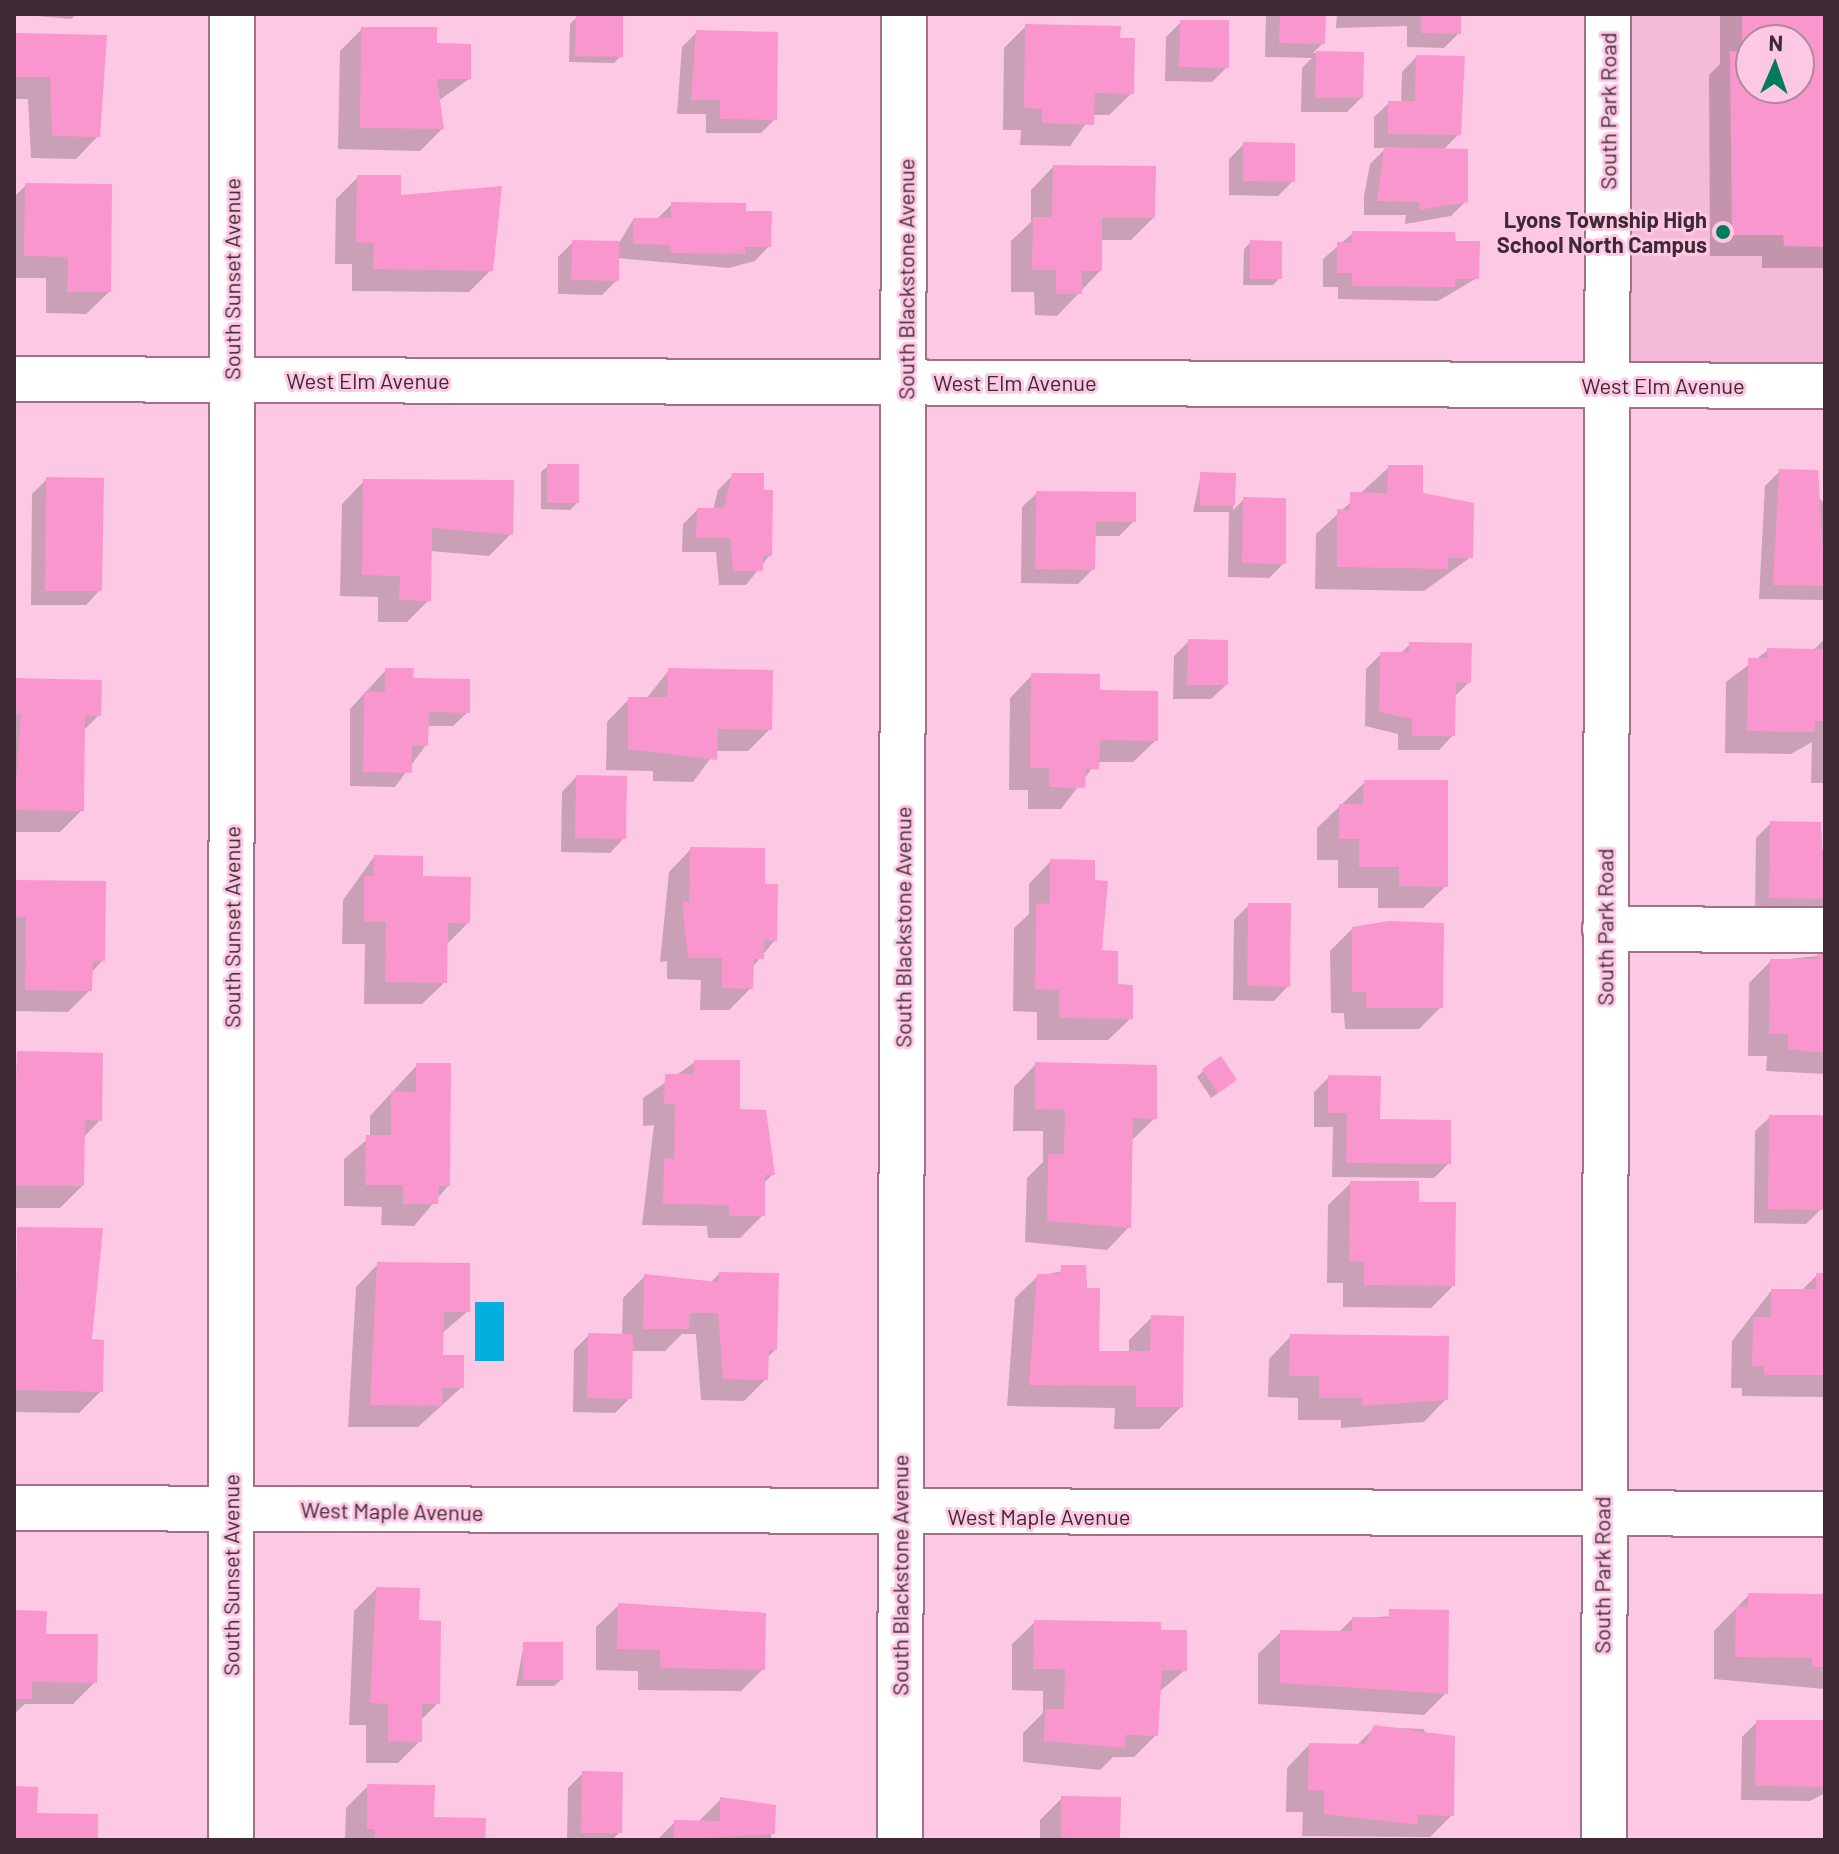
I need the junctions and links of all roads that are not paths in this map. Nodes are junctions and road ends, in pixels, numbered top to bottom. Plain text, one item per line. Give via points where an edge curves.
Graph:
1 (232, 14) edge
2 (904, 14) edge
3 (1608, 14) edge
4 (14, 379) edge
5 (232, 381) junction
6 (906, 383) junction
7 (1608, 386) junction
8 (1825, 386) edge
9 (1605, 929) junction
10 (1825, 930) edge
11 (14, 1508) edge
12 (231, 1509) junction
13 (1825, 1514) edge
14 (1602, 1515) junction
15 (899, 1517) junction
16 (231, 1840) edge
17 (900, 1840) edge
18 (1604, 1840) edge

1 - 5 street, South Sunset Avenue
2 - 6 street, South Blackstone Avenue
3 - 7 street, South Park Road
4 - 5 street, West Elm Avenue
5 - 6 street, West Elm Avenue
5 - 12 street, South Sunset Avenue
6 - 7 street, West Elm Avenue
6 - 15 street, South Blackstone Avenue
7 - 8 street, West Elm Avenue
7 - 9 street, South Park Road
9 - 10 street
9 - 14 street, South Park Road
11 - 12 street, West Maple Avenue
12 - 15 street, West Maple Avenue
12 - 16 street, South Sunset Avenue
13 - 14 street, West Maple Avenue
14 - 15 street, West Maple Avenue
14 - 18 street, South Park Road
15 - 17 street, South Blackstone Avenue

